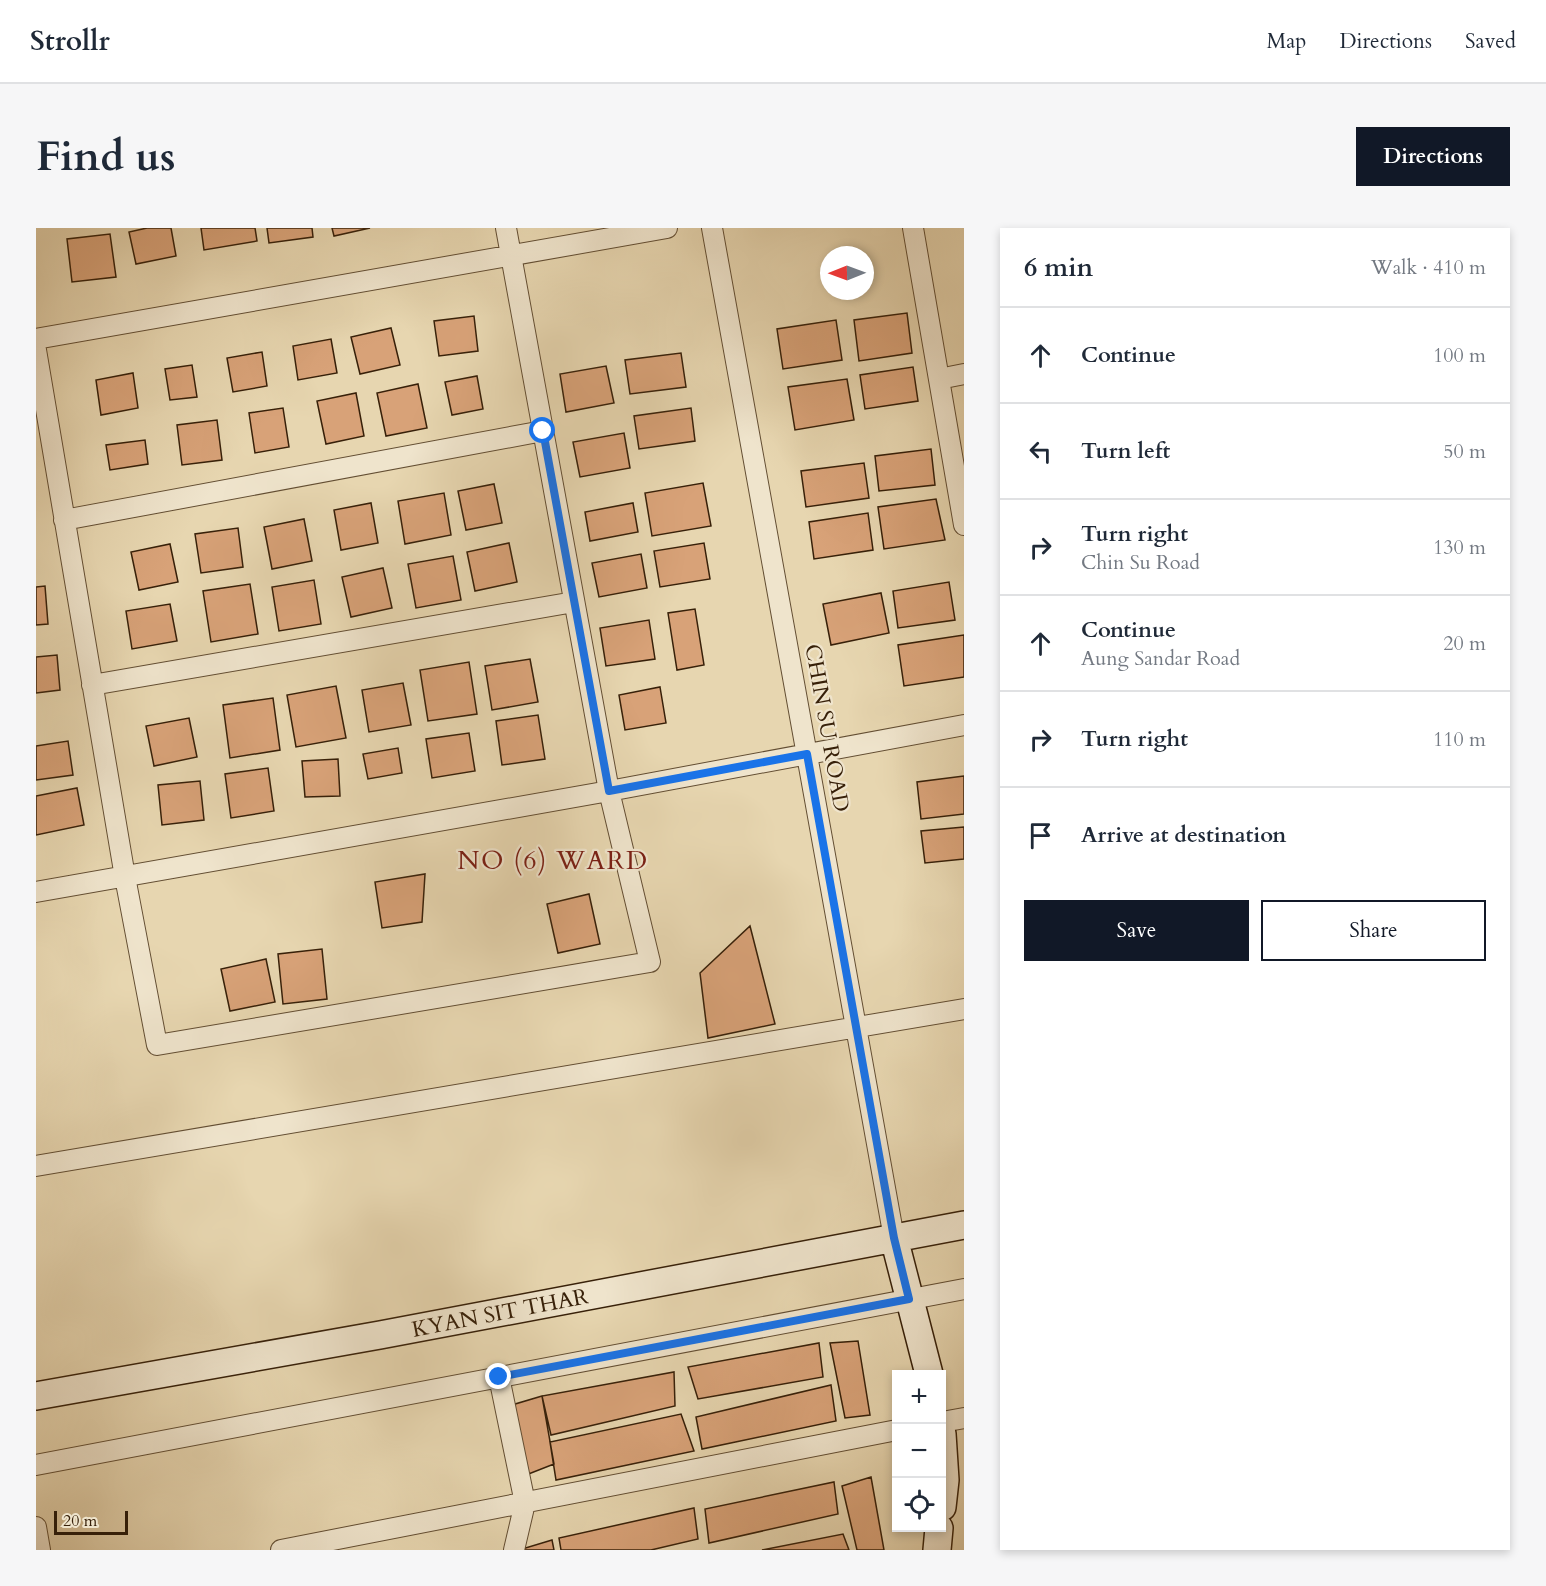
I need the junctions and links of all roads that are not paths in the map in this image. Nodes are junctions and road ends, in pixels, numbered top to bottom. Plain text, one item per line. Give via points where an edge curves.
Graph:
1 (506, 228) edge
2 (667, 228) edge
3 (712, 228) edge
4 (913, 228) edge
5 (511, 255) junction
6 (36, 339) edge
7 (36, 350) edge
8 (964, 374) edge
9 (939, 378) junction
10 (543, 431) junction
11 (64, 520) junction
12 (964, 525) edge
13 (574, 602) junction
14 (92, 685) junction
15 (964, 724) edge
16 (807, 754) junction
17 (609, 791) junction
18 (125, 877) junction
19 (36, 892) edge
20 (964, 1009) edge
21 (856, 1027) junction
22 (36, 1167) edge
23 (964, 1225) edge
24 (894, 1238) junction
25 (964, 1289) edge
26 (909, 1299) junction
27 (928, 1370) edge
28 (499, 1377) junction
29 (36, 1396) edge
30 (964, 1418) edge
31 (946, 1421) edge
32 (892, 1431) edge
33 (946, 1450) edge
34 (36, 1465) edge
35 (954, 1482) edge
36 (946, 1499) edge
37 (525, 1503) junction
38 (36, 1527) edge
39 (939, 1532) edge
40 (40, 1550) edge
41 (281, 1550) edge
42 (514, 1550) edge
43 (937, 1550) edge

1 - 5 street
2 - 5 street
3 - 16 street, CHIN SU ROAD
4 - 9 street
5 - 6 street
5 - 10 street
7 - 11 street
8 - 9 street
9 - 12 street
10 - 11 street
10 - 13 street
11 - 14 street
13 - 14 street
13 - 17 street
14 - 18 street
15 - 16 street
16 - 17 street
16 - 21 street, CHIN SU ROAD
17 - 18 street
17 - 18 street via 650,962 157,1045
18 - 19 street
20 - 21 street
21 - 22 street
21 - 24 street, CHIN SU ROAD
23 - 24 main road, KYAN SIT THAR
24 - 26 main road
24 - 29 main road, KYAN SIT THAR
25 - 26 street
26 - 27 main road
26 - 28 street
28 - 34 street
28 - 37 street
30 - 31 street
32 - 37 street
33 - 35 main road
35 - 36 main road
37 - 41 street
37 - 42 street
38 - 40 street
39 - 43 main road

